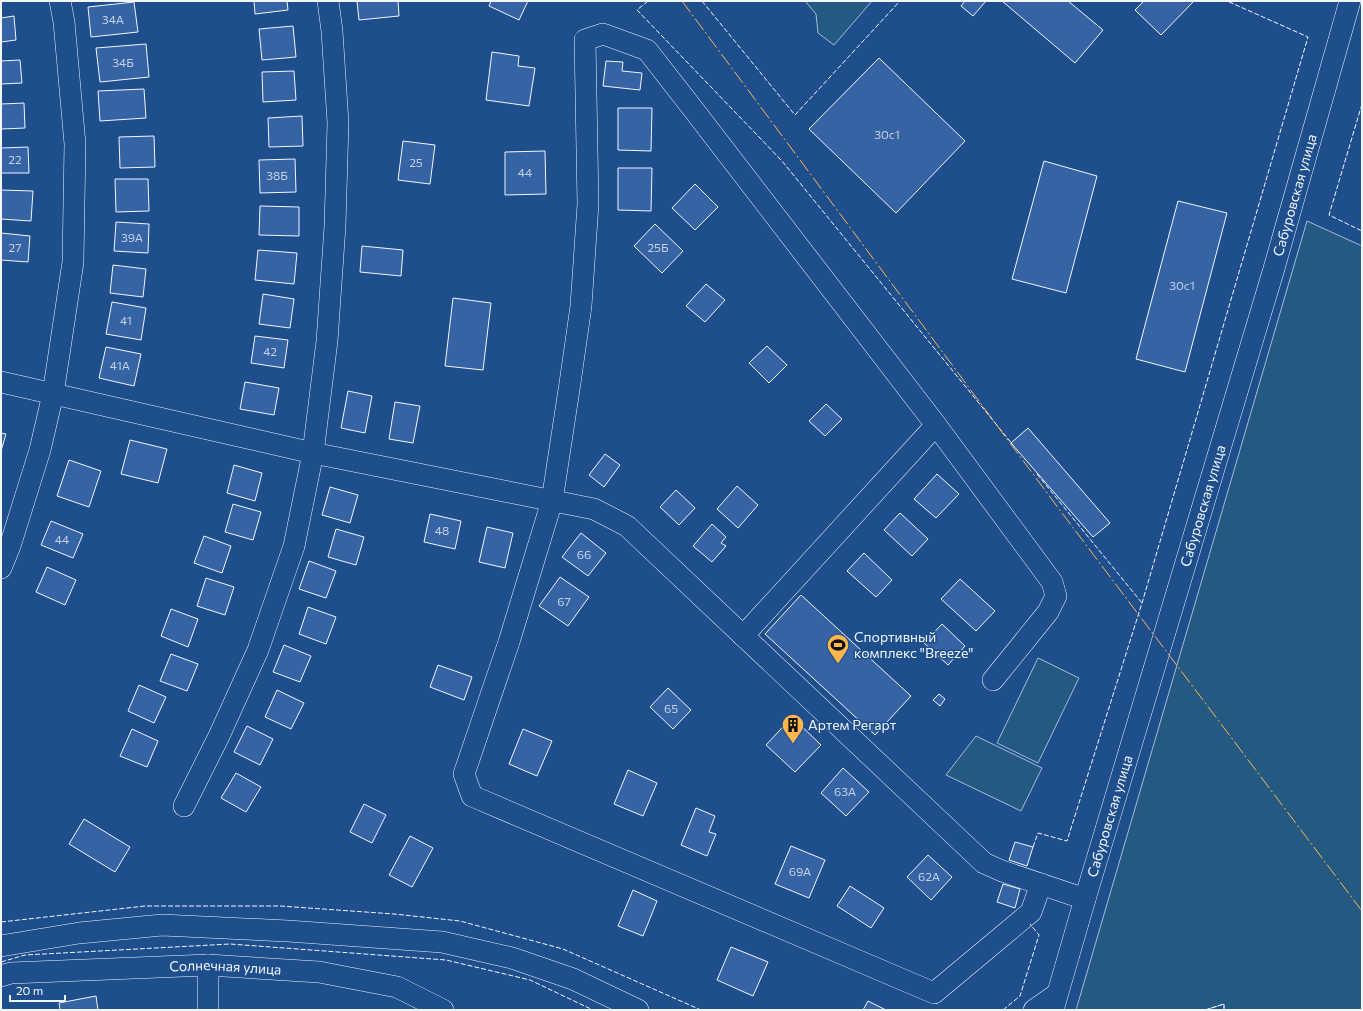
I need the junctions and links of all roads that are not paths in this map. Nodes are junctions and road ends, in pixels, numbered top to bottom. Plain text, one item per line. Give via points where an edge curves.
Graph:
1 (60, 1) edge
2 (328, 1) edge
3 (1350, 1) edge
4 (1, 382) edge
5 (54, 394) junction
6 (936, 426) junction
7 (313, 453) junction
8 (552, 501) junction
9 (1, 568) edge
10 (743, 636) junction
11 (993, 680) dead end
12 (184, 806) dead end
13 (1041, 884) junction
14 (1085, 899) junction
15 (1, 946) edge
16 (208, 965) junction
17 (1, 976) edge
18 (1055, 1002) edge
19 (208, 1010) edge
20 (443, 1010) edge
21 (638, 1010) edge
22 (1034, 1010) edge

1 - 5 street via 75,144 73,262
2 - 7 street via 338,123 335,226 327,341
3 - 14 street, Сабуровская улица
4 - 5 street
5 - 7 street
5 - 9 street via 40,450
6 - 8 street via 646,50 603,34 585,40 587,212 580,306
6 - 10 street
6 - 11 street via 1052,582 1056,596 1048,612
7 - 8 street
7 - 12 street via 294,546 258,650
8 - 10 street via 594,508 627,526
8 - 13 street via 509,642 464,774 472,796 934,993 1031,912
10 - 13 street via 984,863
13 - 14 street
14 - 18 street, Сабуровская улица
15 - 21 street via 79,933 162,925 442,942 512,958 573,979
16 - 17 street, Солнечная улица via 11,973
16 - 19 street
16 - 20 street, Солнечная улица via 319,972 398,987
18 - 22 street

